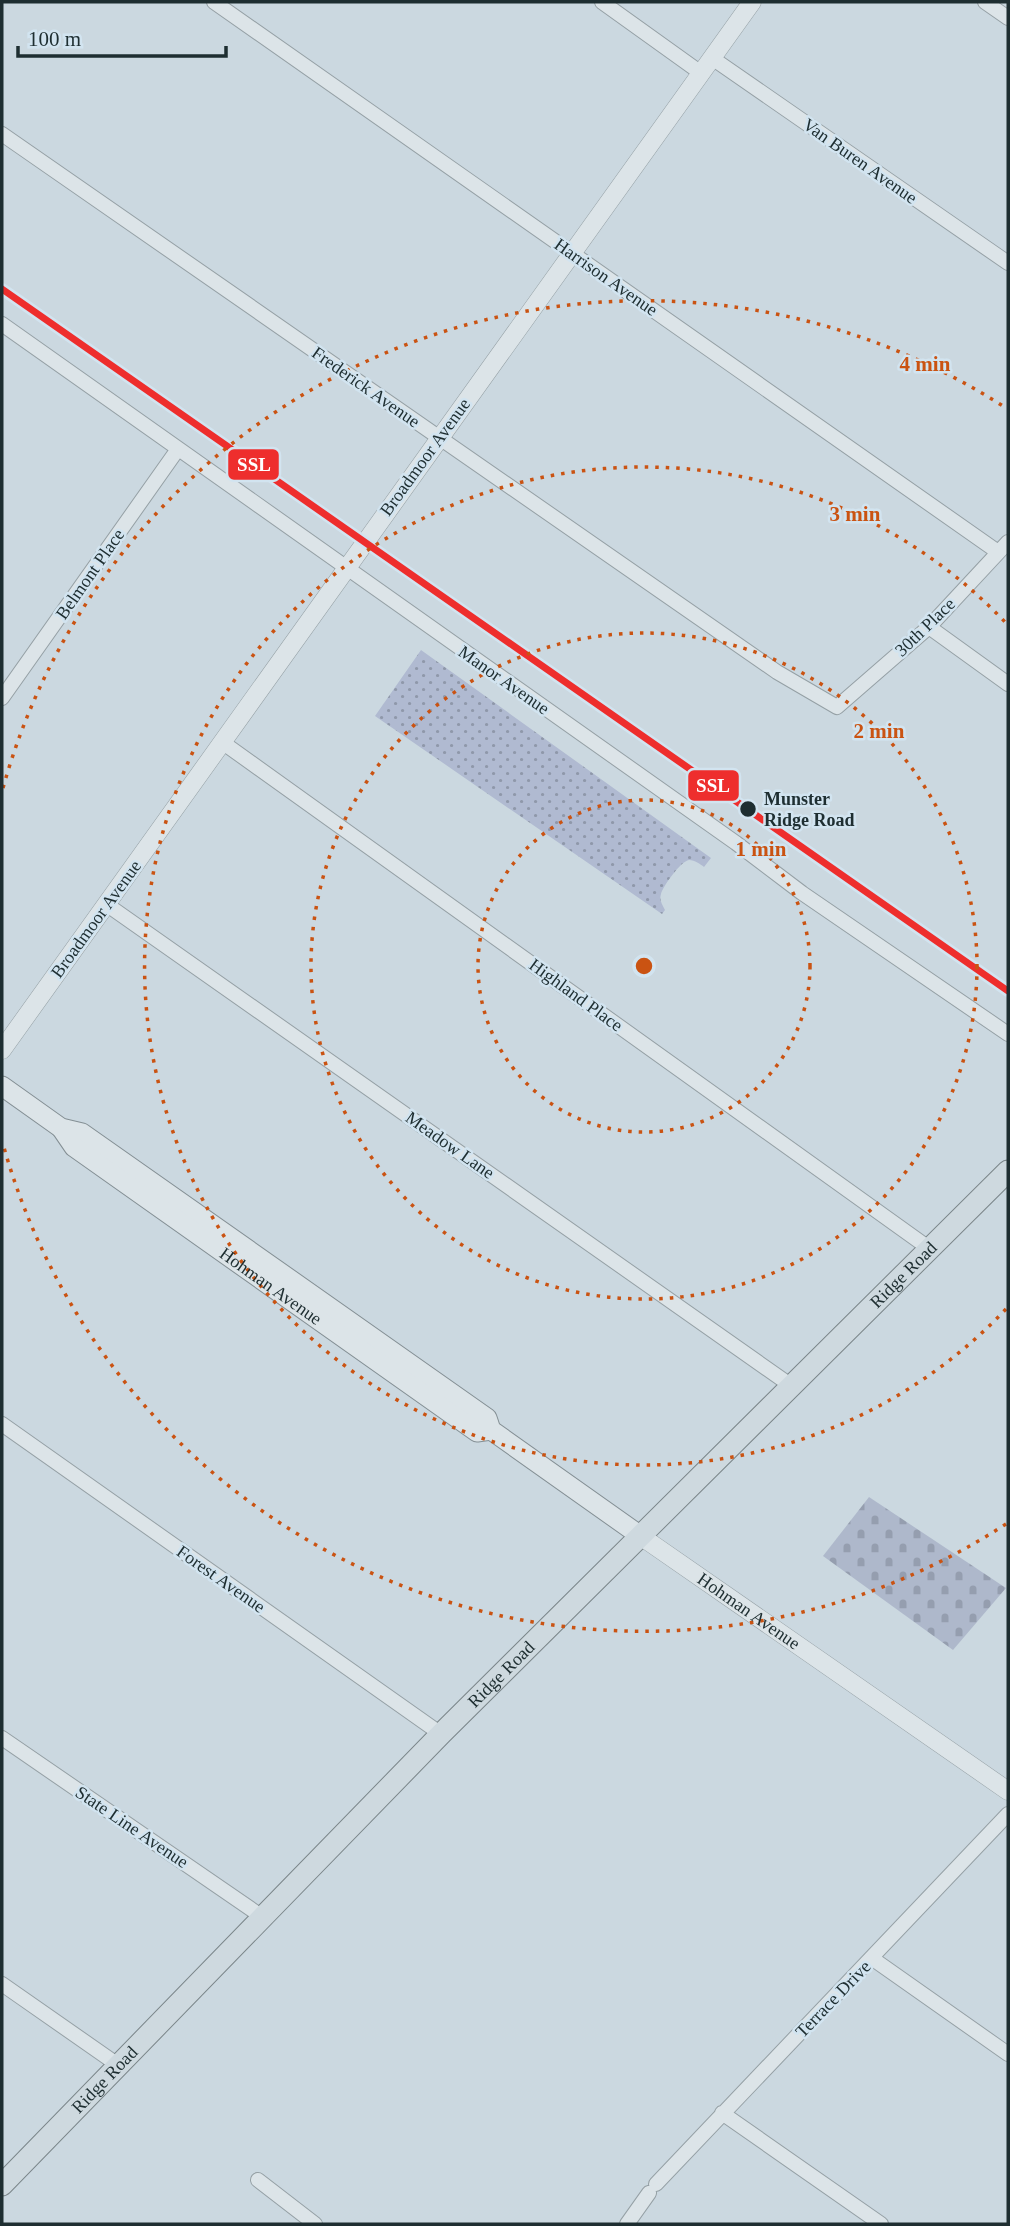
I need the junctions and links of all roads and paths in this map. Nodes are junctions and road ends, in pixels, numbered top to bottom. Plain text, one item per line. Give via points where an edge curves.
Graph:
1 (214, 2) edge
2 (602, 2) edge
3 (752, 2) edge
4 (985, 2) edge
5 (1008, 18) edge
6 (712, 58) junction
7 (701, 74) junction
8 (2, 134) edge
9 (572, 253) junction
10 (1008, 263) edge
11 (4, 331) edge
12 (439, 438) junction
13 (178, 449) junction
14 (1003, 547) edge
15 (347, 567) junction
16 (929, 627) junction
17 (1008, 684) edge
18 (2, 698) edge
19 (837, 707) joint
20 (222, 741) junction
21 (107, 904) junction
22 (1008, 1034) edge
23 (2, 1051) edge
24 (2, 1086) edge
25 (1008, 1171) edge
26 (930, 1249) junction
27 (793, 1387) junction
28 (2, 1424) edge
29 (642, 1536) junction
30 (441, 1734) junction
31 (2, 1738) edge
32 (1008, 1791) edge
33 (1008, 1814) edge
34 (261, 1916) junction
35 (873, 1959) junction
36 (2, 1984) edge
37 (1008, 2054) edge
38 (118, 2065) junction
39 (722, 2113) junction
40 (258, 2180) dead end
41 (2, 2185) edge
42 (315, 2224) edge
43 (627, 2224) edge
44 (881, 2224) edge

1 - 9 street, Harrison Avenue
2 - 7 street
3 - 6 street, Broadmoor Avenue
4 - 5 street
6 - 7 street, Broadmoor Avenue
6 - 10 street, Van Buren Avenue
7 - 9 street, Broadmoor Avenue
8 - 12 street, Frederick Avenue
9 - 12 street, Broadmoor Avenue
9 - 14 street, Harrison Avenue
11 - 13 street, Manor Avenue
12 - 15 street, Broadmoor Avenue
12 - 19 street, Frederick Avenue via 777,672
13 - 15 street, Manor Avenue
13 - 18 street, Belmont Place
14 - 16 street, 30th Place
15 - 20 street, Broadmoor Avenue
15 - 22 street, Manor Avenue via 802,893
16 - 17 street
16 - 19 street, 30th Place
20 - 21 street, Broadmoor Avenue
20 - 26 street, Highland Place
21 - 23 street, Broadmoor Avenue
21 - 27 street, Meadow Lane
24 - 29 main road, Hohman Avenue via 61,1128 74,1147 444,1409 477,1432 491,1430
25 - 26 main road, Ridge Road
26 - 27 main road, Ridge Road
27 - 29 main road, Ridge Road
28 - 30 street, Forest Avenue
29 - 30 main road, Ridge Road
29 - 32 street, Hohman Avenue
30 - 34 main road, Ridge Road
31 - 34 street, State Line Avenue
33 - 35 street, Terrace Drive
34 - 38 main road, Ridge Road
35 - 37 street
35 - 39 street, Terrace Drive
36 - 38 street
38 - 41 main road, Ridge Road
39 - 43 street, Terrace Drive via 652,2188
39 - 44 street
40 - 42 street

